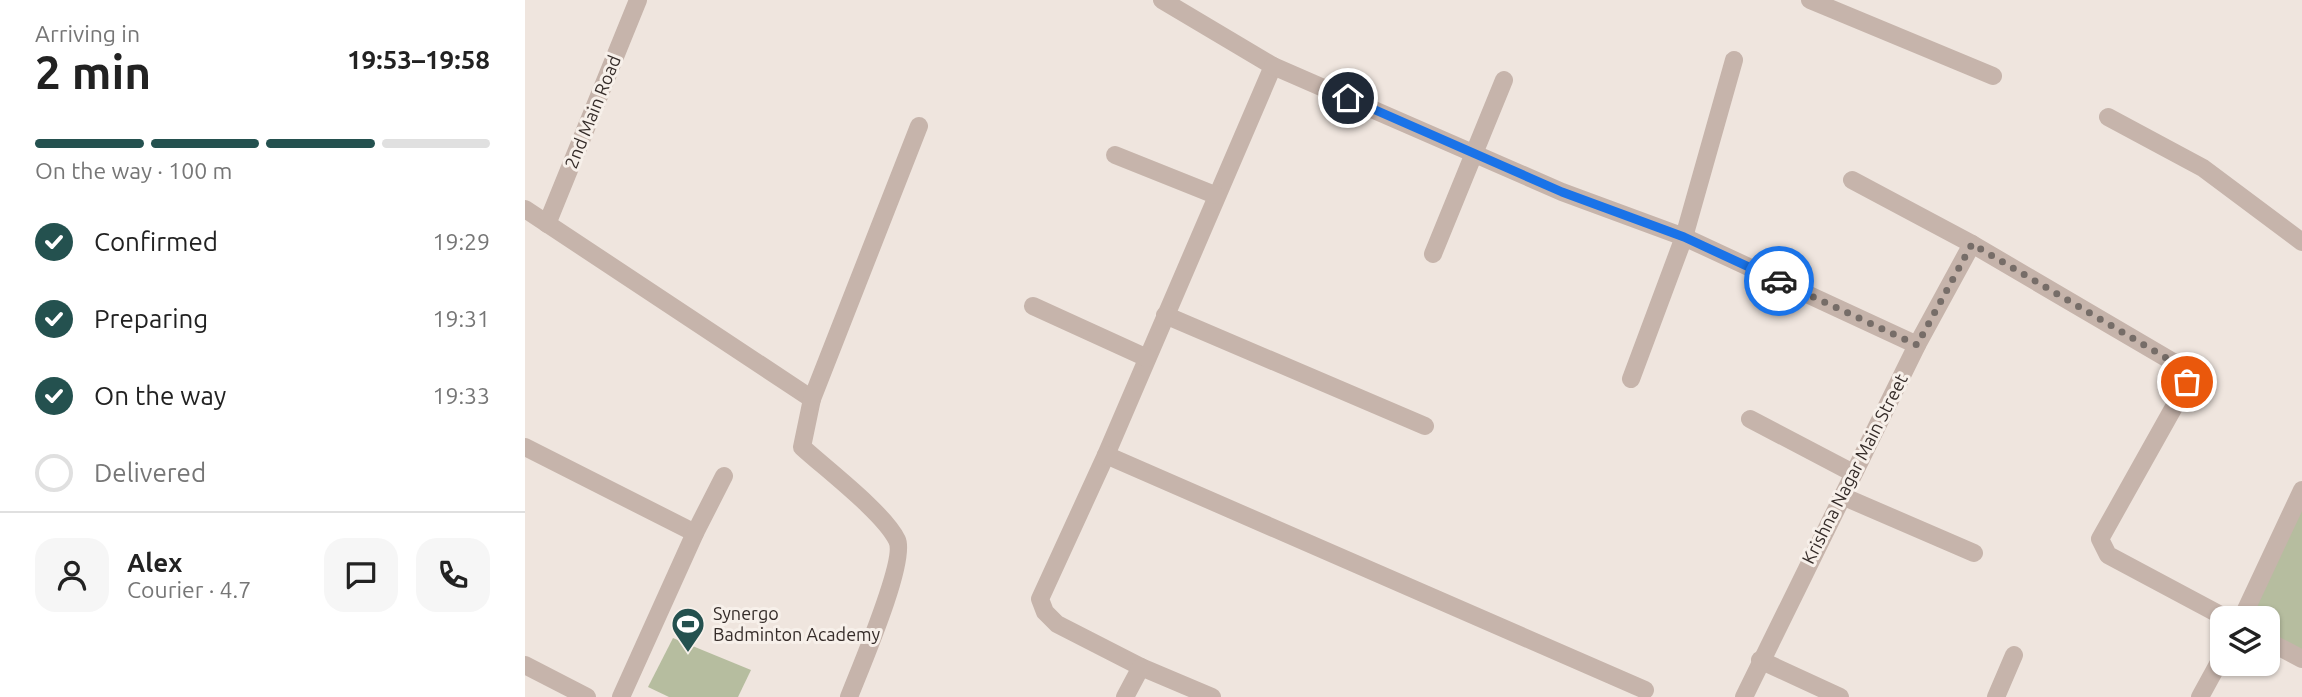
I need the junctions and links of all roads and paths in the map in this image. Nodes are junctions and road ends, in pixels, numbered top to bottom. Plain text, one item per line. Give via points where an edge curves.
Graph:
1 (638, 0) edge
2 (1162, 0) edge
3 (1810, 0) edge
4 (1734, 60) dead end
5 (1273, 66) junction
6 (1993, 76) dead end
7 (1504, 80) dead end
8 (2108, 117) dead end
9 (919, 126) dead end
10 (1473, 151) junction
11 (1115, 155) dead end
12 (1852, 180) dead end
13 (1215, 195) junction
14 (525, 209) edge
15 (547, 224) junction
16 (1684, 237) junction
17 (2302, 243) edge
18 (1972, 244) junction
19 (1433, 254) dead end
20 (1033, 306) dead end
21 (1165, 315) junction
22 (1917, 345) junction
23 (1147, 358) junction
24 (1631, 379) dead end
25 (812, 399) junction
26 (1750, 419) dead end
27 (1425, 426) dead end
28 (525, 447) edge
29 (1106, 455) junction
30 (1853, 473) junction
31 (724, 476) dead end
32 (2302, 490) edge
33 (1842, 496) junction
34 (695, 533) junction
35 (1974, 553) dead end
36 (2248, 606) edge
37 (2210, 609) edge
38 (2280, 647) edge
39 (2014, 655) dead end
40 (2302, 659) edge
41 (1760, 660) junction
42 (525, 665) edge
43 (1142, 667) junction
44 (2212, 676) edge
45 (1645, 690) dead end
46 (587, 697) edge
47 (621, 697) edge
48 (849, 697) edge
49 (1125, 697) edge
50 (1212, 697) edge
51 (1744, 697) edge
52 (1840, 697) edge
53 (1996, 697) edge
54 (2200, 697) edge

1 - 15 street, 2nd Main Road
2 - 5 street
3 - 6 street
4 - 16 street
5 - 10 street
5 - 13 street
7 - 10 street
8 - 17 street via 2203,168
9 - 25 street
10 - 16 street via 1562,192
10 - 19 street
11 - 13 street
12 - 18 street
13 - 21 street
14 - 15 street
15 - 25 street
16 - 22 street
16 - 24 street
18 - 22 street, Krishna Nagar Main Street
18 - 37 street via 2180,366 2187,382 2099,539 2108,555
20 - 23 street
21 - 23 street
21 - 27 street
22 - 30 street, Krishna Nagar Main Street
23 - 29 street
25 - 48 street via 802,447 899,542 898,567
26 - 30 street
28 - 34 street
29 - 43 street via 1040,599 1057,624
29 - 45 street
30 - 33 street, Krishna Nagar Main Street
31 - 34 street
32 - 36 street
33 - 35 street
33 - 41 street, Krishna Nagar Main Street
34 - 47 street
38 - 40 street
39 - 53 street
41 - 51 street, Krishna Nagar Main Street
41 - 52 street
42 - 46 street
43 - 49 street
43 - 50 street
44 - 54 street

